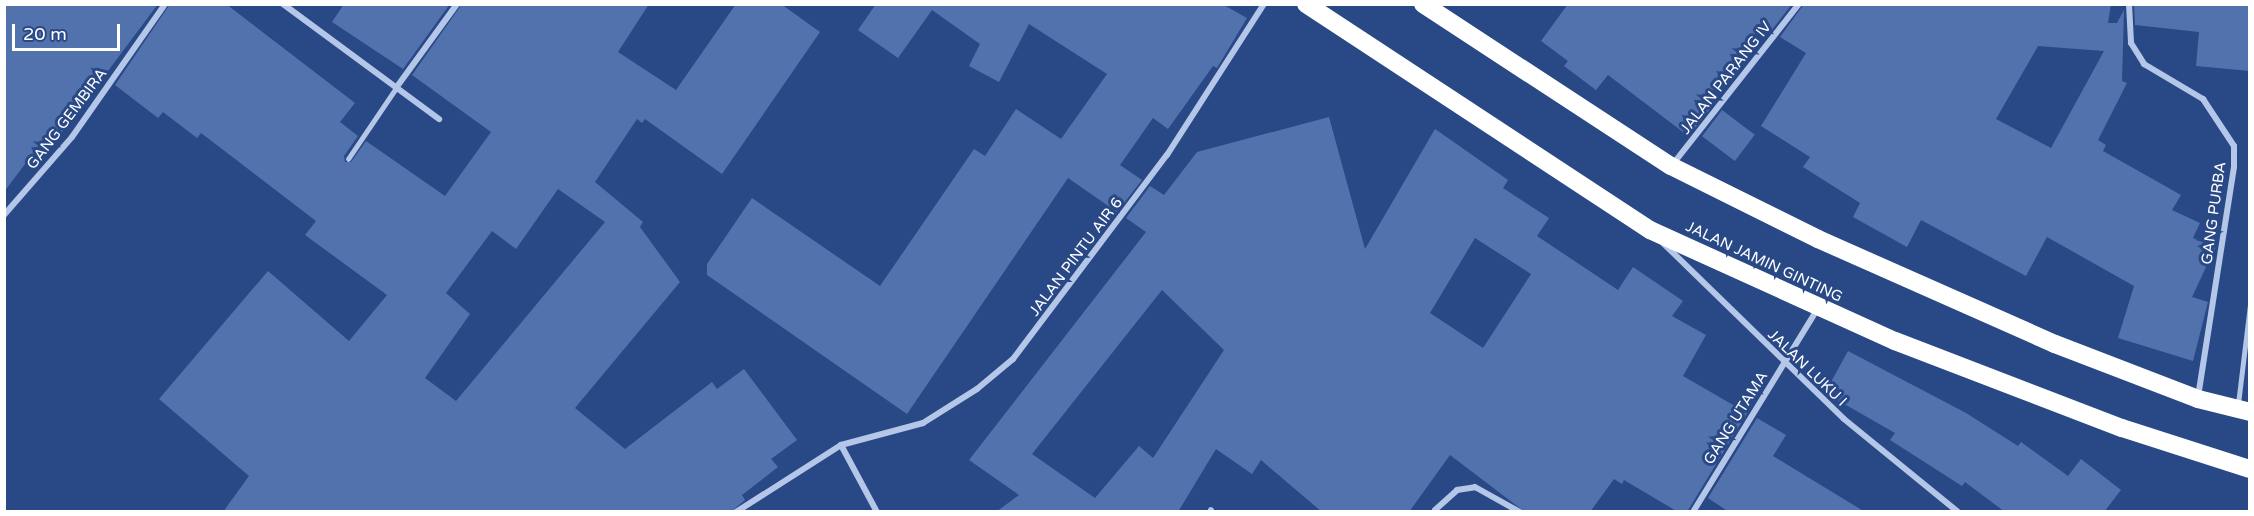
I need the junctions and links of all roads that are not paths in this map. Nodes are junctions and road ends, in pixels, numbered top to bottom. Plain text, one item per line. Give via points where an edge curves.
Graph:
1 (165, 4) edge
2 (283, 4) edge
3 (457, 4) edge
4 (1264, 4) edge
5 (1306, 4) edge
6 (1423, 4) edge
7 (1799, 4) edge
8 (2128, 4) edge
9 (396, 88) junction
10 (439, 119) dead end
11 (348, 159) dead end
12 (1671, 166) junction
13 (4, 215) edge
14 (1650, 230) junction
15 (2250, 305) edge
16 (1818, 307) junction
17 (1784, 362) junction
18 (2198, 399) junction
19 (2244, 410) edge
20 (841, 445) junction
21 (2250, 469) edge
22 (1435, 510) edge
23 (736, 512) edge
24 (878, 512) edge
25 (1520, 512) edge
26 (1693, 512) edge
27 (1958, 512) edge

1 - 13 street, GANG GEMBIRA via 72,137
2 - 9 street
3 - 9 street
4 - 20 street, JALAN PINTU AIR 6 via 1167,155 1013,359 977,389 923,423
5 - 14 highway, JALAN JAMIN GINTING
6 - 12 highway
7 - 12 street, JALAN PARANG IV
8 - 18 street, GANG PURBA via 2131,43 2144,64 2203,99 2234,146
9 - 10 street
9 - 11 lane
12 - 18 highway via 1829,244 2055,344
14 - 16 highway, JALAN JAMIN GINTING
14 - 17 street, JALAN LUKU I
15 - 19 lane
16 - 17 street, GANG UTAMA
16 - 21 highway, JALAN JAMIN GINTING via 2122,428
17 - 26 street, GANG UTAMA
17 - 27 street, JALAN LUKU I via 1844,419
18 - 19 highway
20 - 23 street, JALAN PINTU AIR 6
20 - 24 street
22 - 25 street via 1456,490 1475,487

